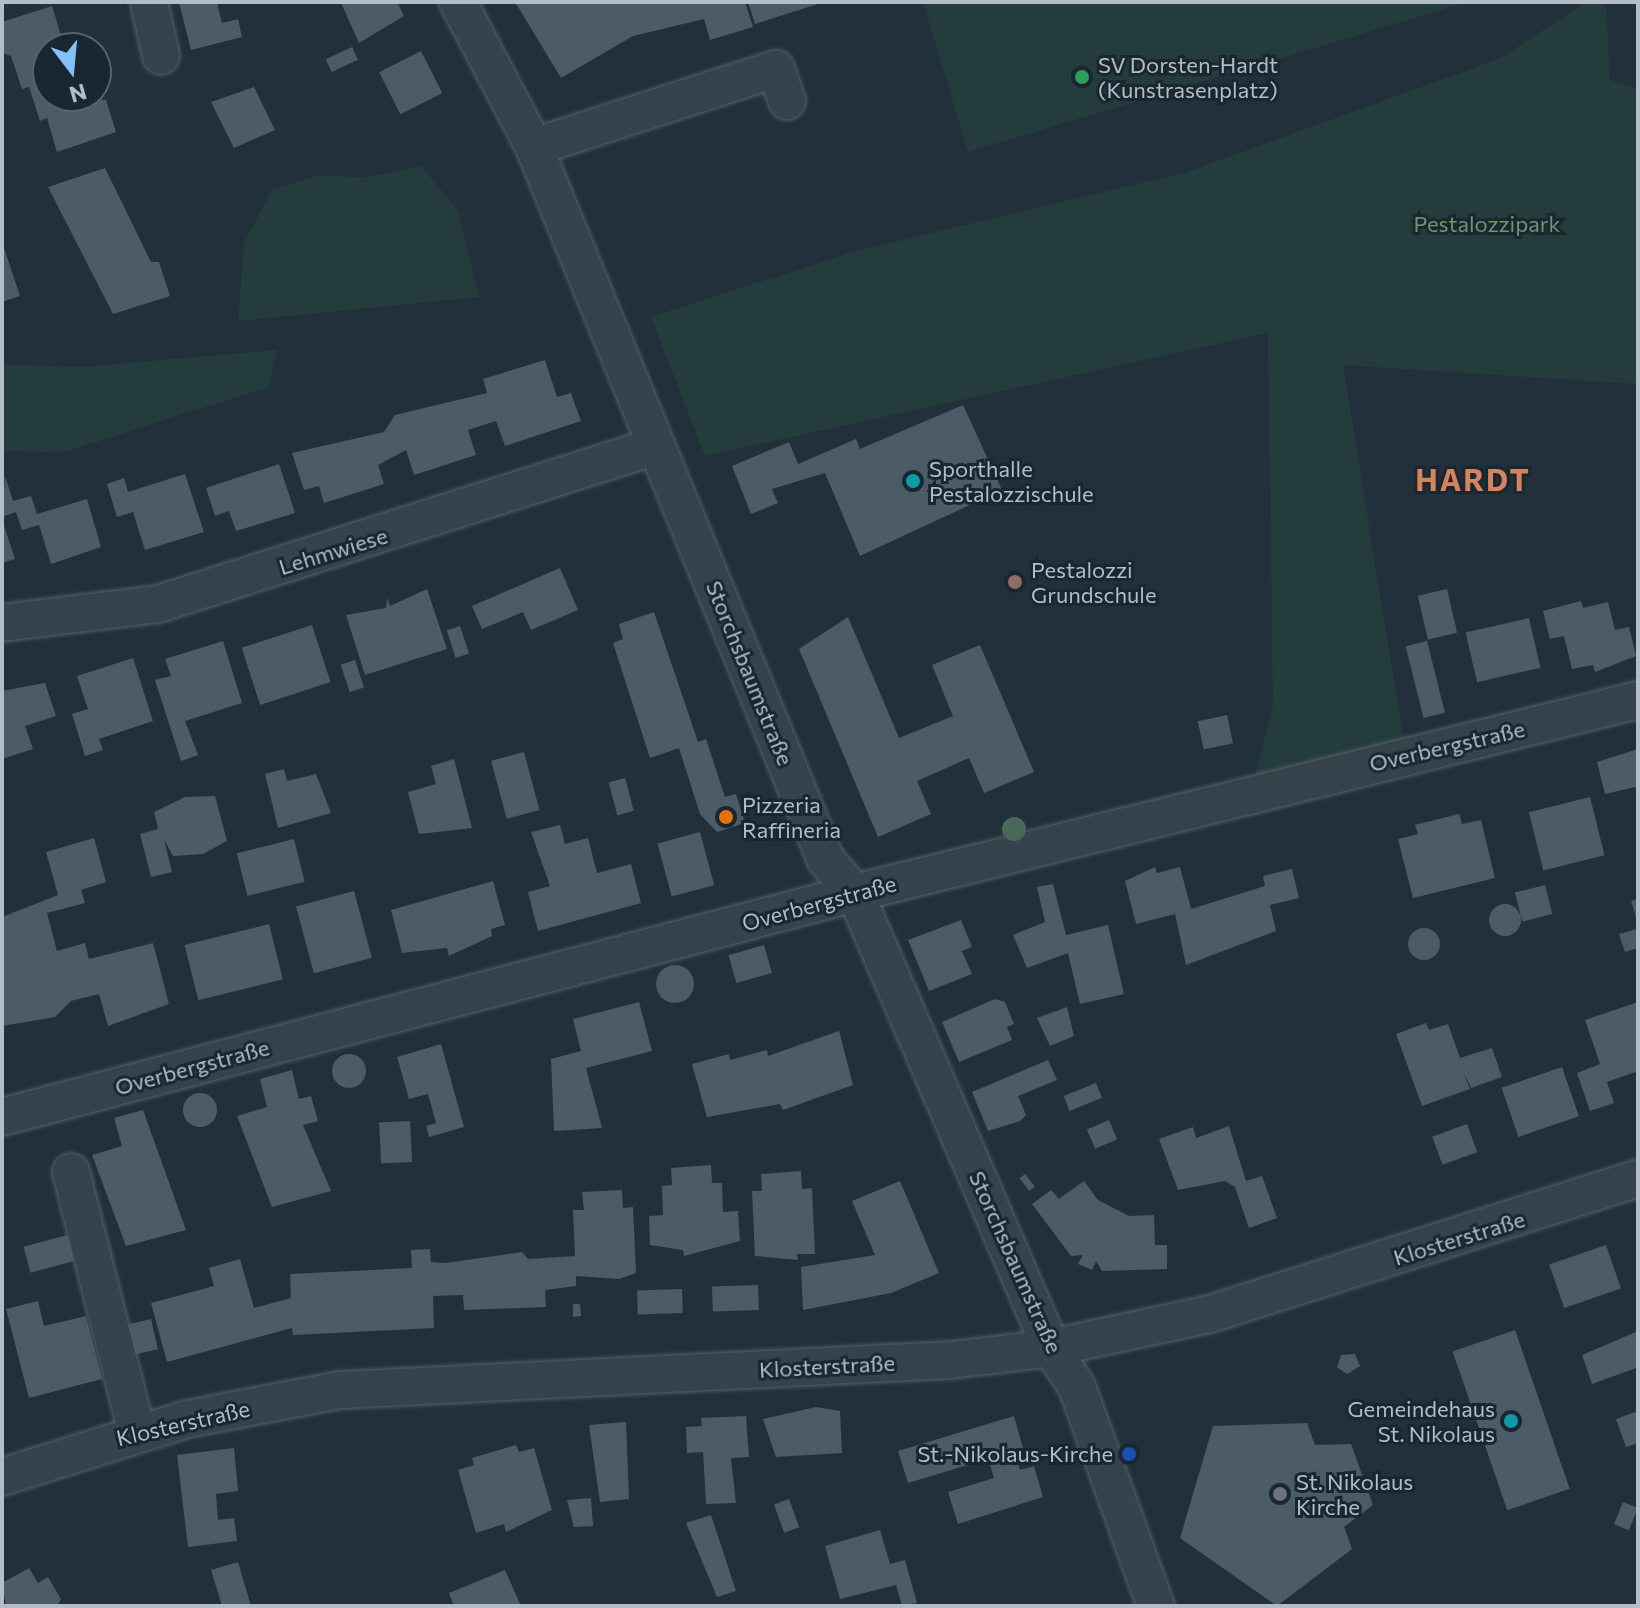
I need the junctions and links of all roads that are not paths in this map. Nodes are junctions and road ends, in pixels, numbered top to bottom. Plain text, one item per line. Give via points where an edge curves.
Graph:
1 (149, 2) edge
2 (458, 2) edge
3 (161, 56) dead end
4 (787, 101) dead end
5 (534, 147) junction
6 (656, 446) junction
7 (2, 623) edge
8 (1638, 700) edge
9 (855, 893) junction
10 (2, 1117) edge
11 (71, 1172) dead end
12 (1638, 1178) edge
13 (1051, 1348) junction
14 (137, 1432) junction
15 (2, 1477) edge
16 (1156, 1606) edge

1 - 3 street
2 - 5 street, Storchsbaumstraße
4 - 5 street via 776,69
5 - 6 street, Storchsbaumstraße
6 - 7 street, Lehmwiese via 158,604
6 - 9 street, Storchsbaumstraße via 826,860
8 - 9 street, Overbergstraße
9 - 10 street, Overbergstraße
9 - 13 street, Storchsbaumstraße
11 - 14 street
12 - 13 street, Klosterstraße via 1210,1314
13 - 14 street, Klosterstraße via 951,1360 341,1390
13 - 16 street, Storchsbaumstraße via 1077,1387
14 - 15 street, Klosterstraße

